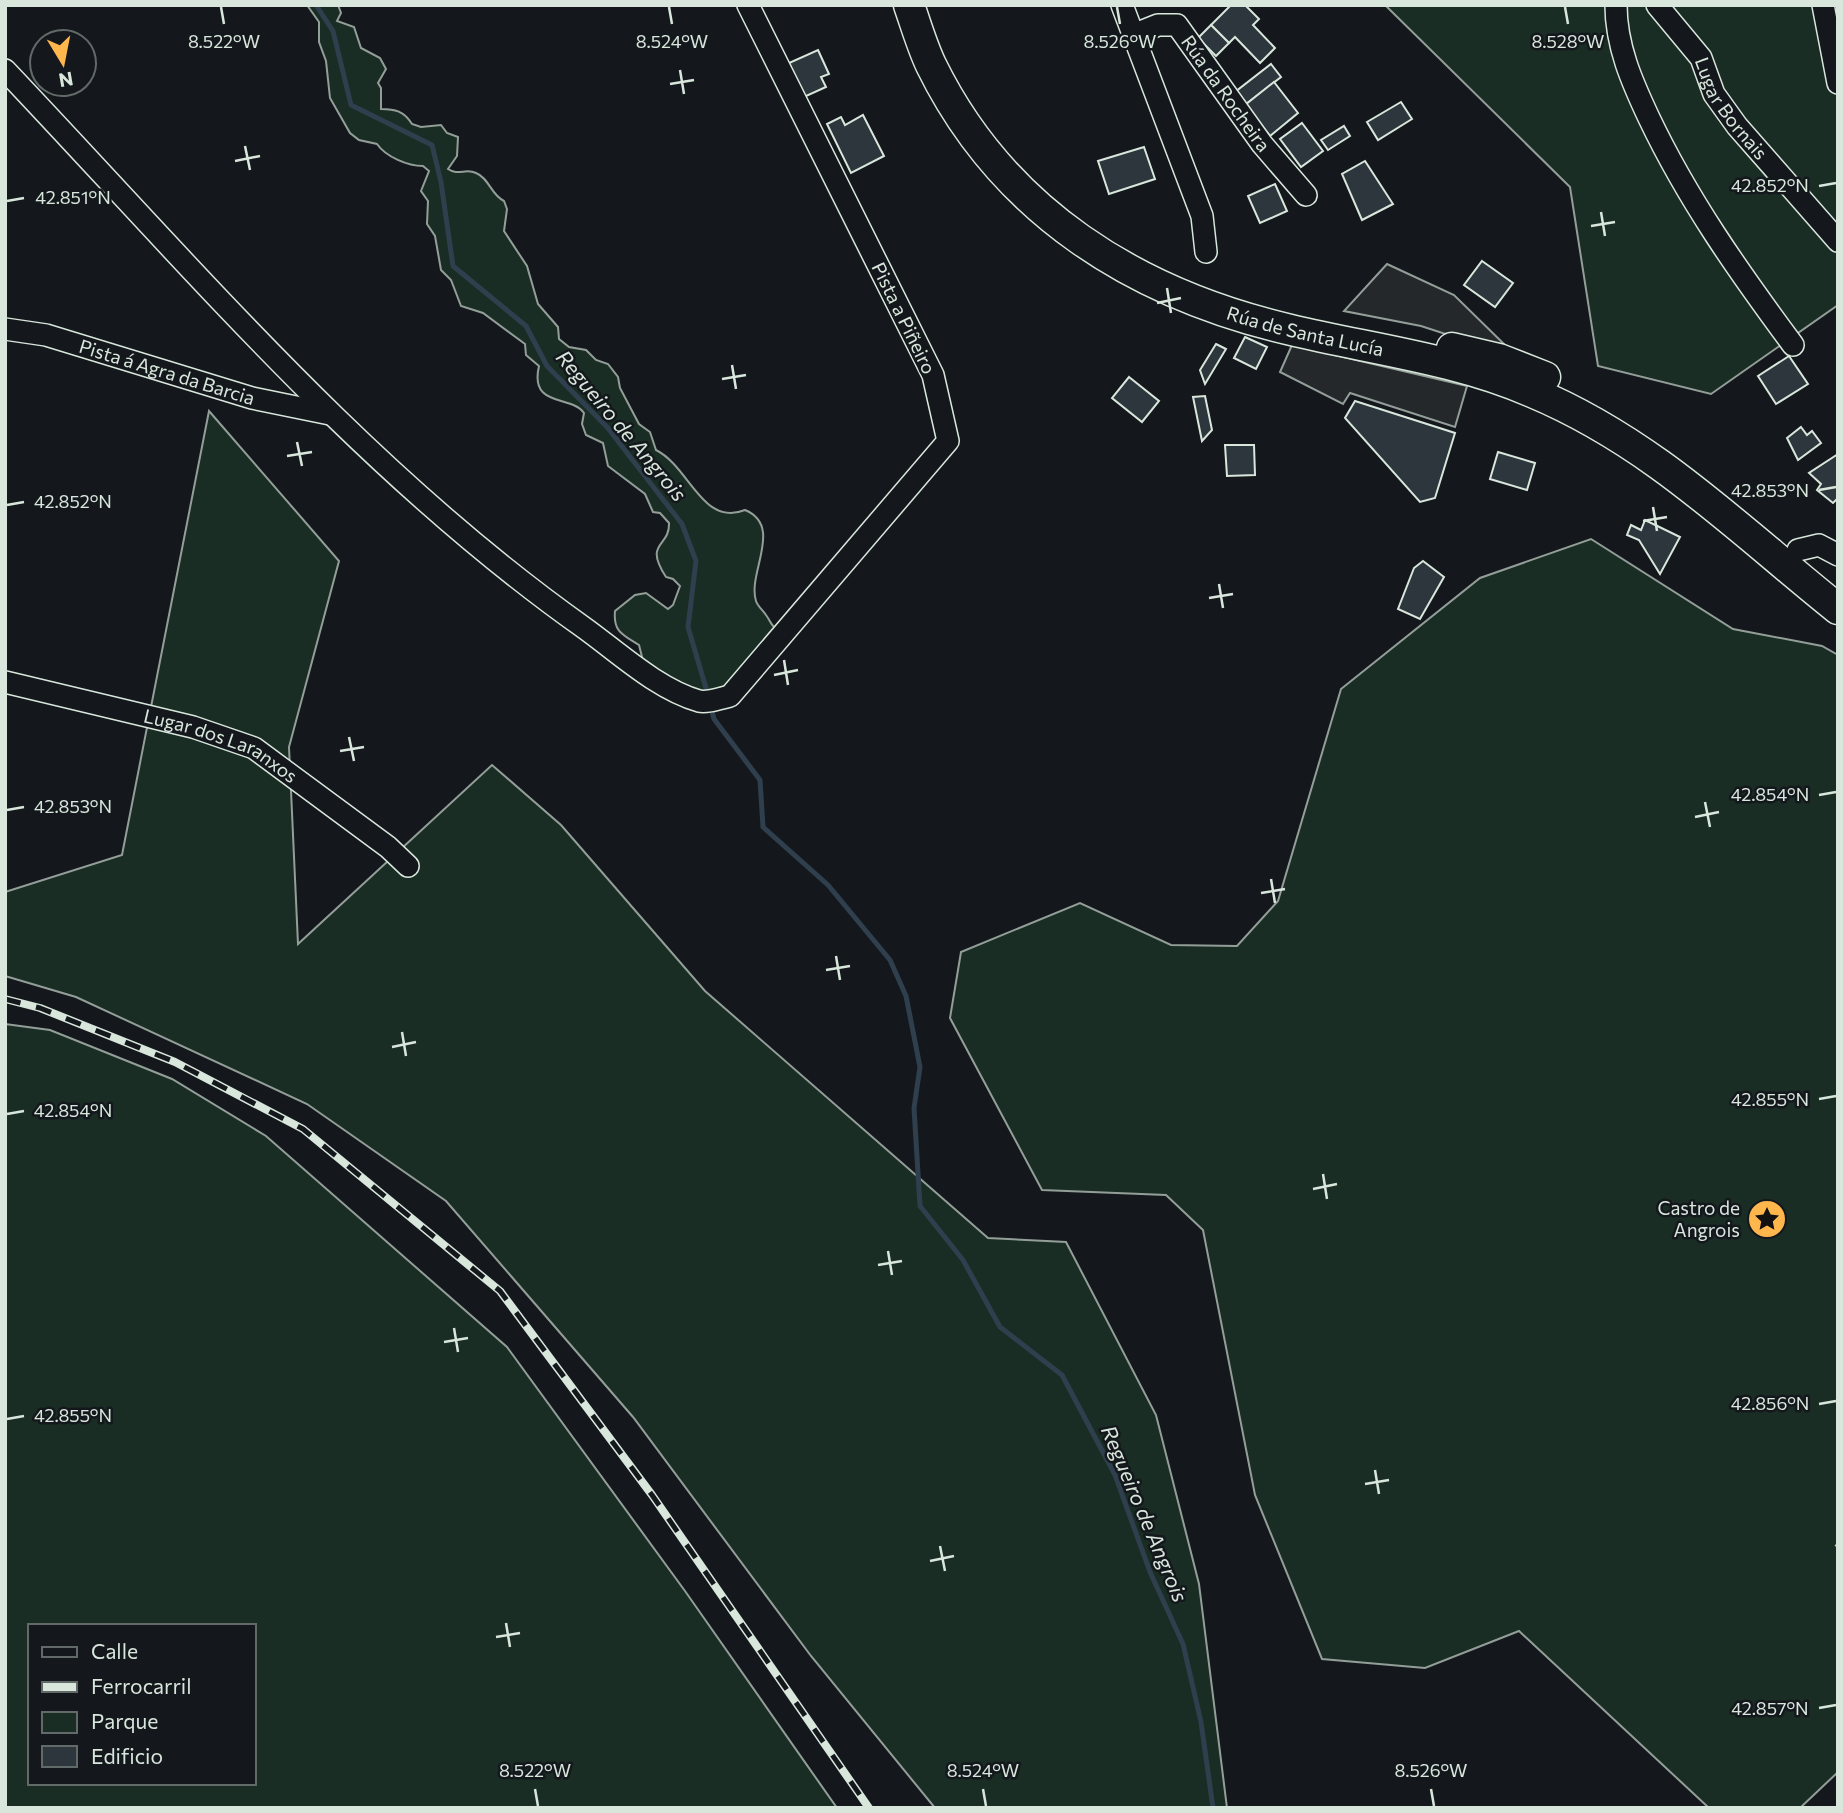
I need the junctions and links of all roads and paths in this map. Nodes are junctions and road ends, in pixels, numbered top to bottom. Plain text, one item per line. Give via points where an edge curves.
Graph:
1 (748, 5) edge
2 (909, 5) edge
3 (923, 5) edge
4 (1122, 5) edge
5 (1616, 5) edge
6 (1657, 5) edge
7 (1823, 5) edge
8 (1133, 35) junction
9 (5, 70) edge
10 (1838, 83) edge
11 (1306, 195) dead end
12 (1838, 241) edge
13 (1206, 252) dead end
14 (5, 329) edge
15 (1793, 345) dead end
16 (330, 414) junction
17 (1838, 555) edge
18 (1790, 557) junction
19 (1838, 584) edge
20 (1838, 608) edge
21 (5, 682) edge
22 (408, 866) dead end

1 - 16 street, Pista a Piñeiro via 933,375 948,441 730,696 711,700 660,682 561,612 413,494
2 - 18 highway, Rúa de Santa Lucía via 931,65 996,167 1064,231 1162,289 1226,314 1458,368 1530,391 1600,424
3 - 18 highway, Rúa de Santa Lucía via 960,86 1010,153 1066,208 1130,253 1192,282 1269,309 1499,359 1563,384 1662,439
4 - 8 street
5 - 15 street via 1629,75 1664,150 1693,205
6 - 12 street, Lugar Bornais via 1701,58 1714,93 1737,126
7 - 10 street
8 - 11 street, Rúa da Rocheira via 1158,25 1177,25 1262,144
8 - 13 street via 1202,216
9 - 16 street
14 - 16 street, Pista á Agra da Barcia via 46,335 252,398
17 - 18 street via 1819,545
18 - 19 highway
18 - 20 highway
21 - 22 street, Lugar dos Laranxos via 193,727 254,748

